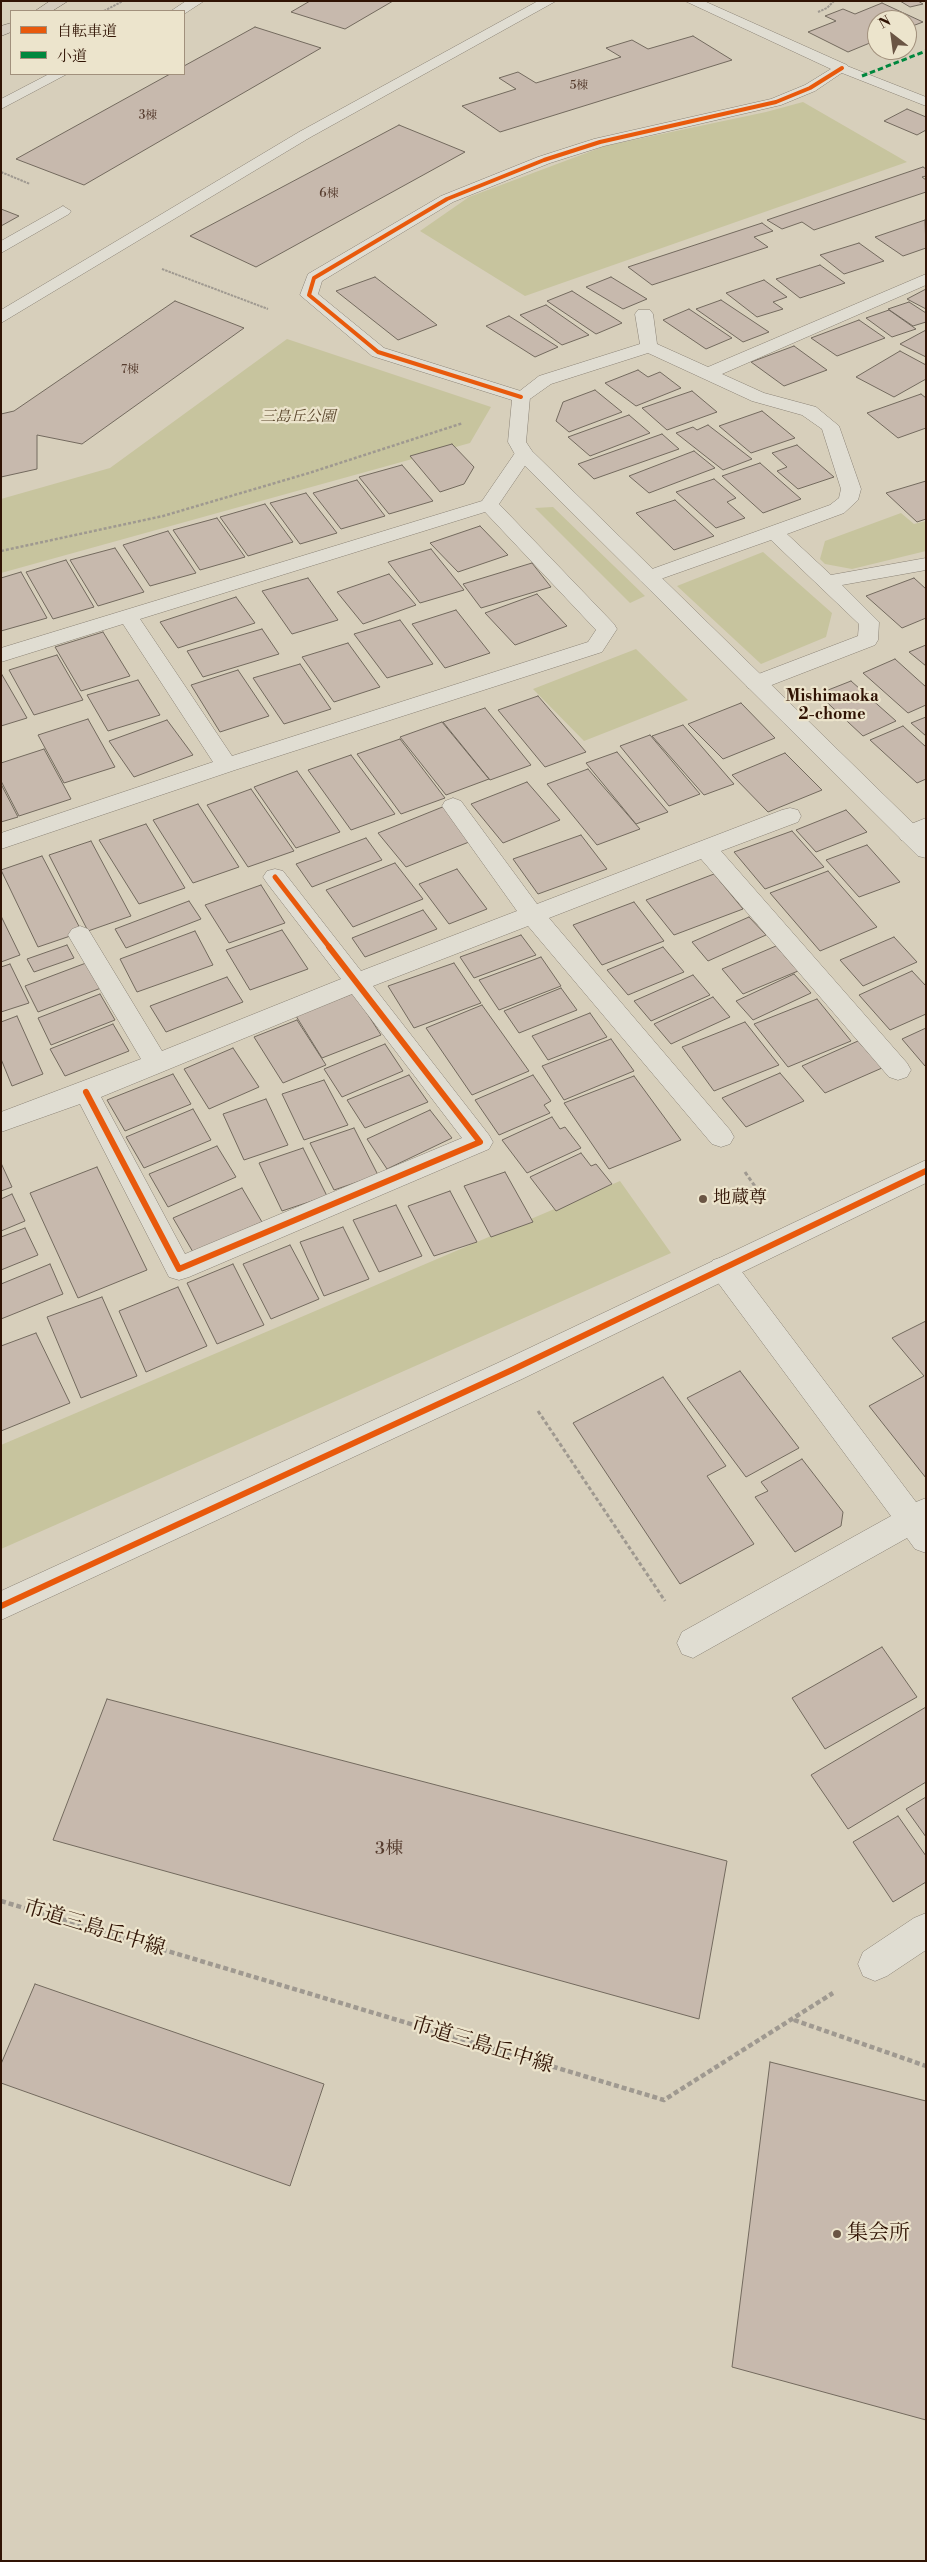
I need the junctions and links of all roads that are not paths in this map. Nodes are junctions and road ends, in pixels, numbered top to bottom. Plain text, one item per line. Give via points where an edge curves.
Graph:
1 (61, 1) edge
2 (197, 1) edge
3 (549, 1) edge
4 (692, 1) edge
5 (44, 10) edge
6 (180, 10) edge
7 (842, 68) junction
8 (58, 75) edge
9 (926, 102) edge
10 (1, 105) edge
11 (63, 211) road end
12 (1, 248) edge
13 (926, 279) edge
14 (644, 314) dead end
15 (1, 318) edge
16 (649, 347) junction
17 (707, 374) junction
18 (521, 397) junction
19 (524, 454) junction
20 (490, 505) junction
21 (774, 532) junction
22 (926, 564) edge
23 (648, 577) junction
24 (826, 582) junction
25 (128, 617) junction
26 (1, 655) edge
27 (756, 683) junction
28 (228, 765) junction
29 (453, 806) dead end
30 (790, 816) dead end
31 (917, 830) edge
32 (1, 841) edge
33 (705, 848) junction
34 (926, 850) edge
35 (276, 877) dead end
36 (532, 914) junction
37 (80, 935) dead end
38 (358, 982) junction
39 (156, 1062) junction
40 (898, 1070) dead end
41 (86, 1092) junction
42 (1, 1122) edge
43 (721, 1137) road end
44 (926, 1170) edge
45 (723, 1268) junction
46 (921, 1524) edge
47 (1, 1606) edge
48 (693, 1644) road end
49 (926, 1930) edge
50 (875, 1964) road end

1 - 5 highway
2 - 6 street
3 - 15 street via 304,135
4 - 7 street
7 - 9 street
7 - 18 street via 810,88 776,102 600,142 535,163 447,199 314,278 309,295 378,352
8 - 10 street
11 - 12 street
13 - 17 street
14 - 16 street
16 - 17 street
16 - 18 street via 545,380
17 - 21 street via 758,397 809,411 830,426 851,489 848,500 837,509
18 - 19 street via 517,442
19 - 20 street
19 - 23 street
20 - 25 street
20 - 28 street via 607,629 595,647
21 - 23 street
21 - 24 street
22 - 24 street
23 - 27 street
24 - 27 street via 868,622 868,640
25 - 26 street
25 - 28 street
27 - 31 street
28 - 32 street
29 - 36 street
30 - 33 street
31 - 34 street
33 - 36 street
33 - 40 street
35 - 38 street
36 - 38 street
36 - 43 street
37 - 39 street
38 - 39 street
38 - 41 street via 480,1142 179,1269
39 - 41 street
41 - 42 street
44 - 45 street
45 - 46 street
45 - 47 street via 512,1370
46 - 48 street
49 - 50 street

